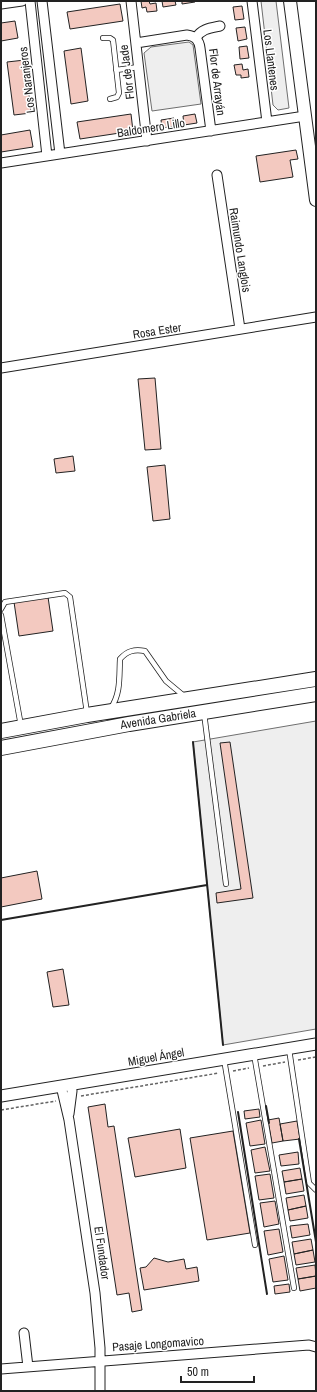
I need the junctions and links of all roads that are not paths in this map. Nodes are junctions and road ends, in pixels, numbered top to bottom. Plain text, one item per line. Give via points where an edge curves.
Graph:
1 (22, 1) edge
2 (30, 1) edge
3 (42, 1) edge
4 (131, 1) edge
5 (252, 1) edge
6 (290, 1) edge
7 (1, 4) edge
8 (220, 26) dead end
9 (104, 38) dead end
10 (196, 38) junction
11 (136, 43) junction
12 (139, 67) junction
13 (116, 70) junction
14 (110, 99) dead end
15 (305, 116) junction
16 (267, 122) junction
17 (211, 131) junction
18 (147, 141) junction
19 (60, 154) junction
20 (47, 156) junction
21 (1, 163) edge
22 (217, 174) dead end
23 (316, 200) edge
24 (316, 317) edge
25 (240, 329) junction
26 (1, 368) edge
27 (1, 609) edge
28 (1, 615) edge
29 (316, 679) edge
30 (316, 694) edge
31 (189, 698) junction
32 (108, 712) junction
33 (204, 712) junction
34 (88, 715) junction
35 (21, 728) junction
36 (1, 732) edge
37 (1, 748) edge
38 (226, 884) dead end
39 (316, 1044) edge
40 (289, 1049) junction
41 (254, 1054) junction
42 (224, 1059) junction
43 (66, 1085) junction
44 (1, 1096) edge
45 (316, 1190) edge
46 (254, 1245) dead end
47 (294, 1288) dead end
48 (24, 1333) dead end
49 (316, 1347) edge
50 (100, 1360) junction
51 (28, 1367) junction
52 (1, 1369) edge
53 (100, 1391) edge

1 - 7 street
2 - 20 street, Los Naranjeros
3 - 19 street, Los Naranjeros
4 - 11 street, Flor de Jade
5 - 16 street, Los Llantenes
6 - 15 main road
8 - 10 street, Flor de Arrayán via 200,32
9 - 13 lane via 113,40
10 - 11 street, Flor de Arrayán via 187,35
10 - 17 street, Flor de Arrayán via 200,48
11 - 12 street, Flor de Jade
12 - 13 lane
12 - 18 street, Flor de Jade
13 - 14 lane via 119,95
15 - 16 street, Baldomero Lillo
15 - 23 main road
16 - 17 street, Baldomero Lillo
17 - 18 street, Baldomero Lillo
18 - 19 street, Baldomero Lillo
19 - 20 street, Baldomero Lillo
20 - 21 street, Baldomero Lillo
22 - 25 street, Raimundo Langlois
24 - 25 street, Rosa Ester
25 - 26 street, Rosa Ester
27 - 34 lane via 5,602 64,593 70,597
28 - 35 lane
29 - 31 main road, Avenida Gabriela
30 - 33 main road, Avenida Gabriela
31 - 32 main road, Avenida Gabriela
31 - 32 lane via 166,681 145,651 135,650 126,653 120,659 118,692
32 - 34 main road, Avenida Gabriela
33 - 37 main road, Avenida Gabriela
33 - 38 lane
34 - 35 main road, Avenida Gabriela
35 - 36 main road, Avenida Gabriela
39 - 40 street, Miguel Ángel
40 - 41 street, Miguel Ángel
40 - 45 lane via 309,1183
41 - 42 street, Miguel Ángel
41 - 47 lane
42 - 43 street, Miguel Ángel
42 - 46 lane
43 - 44 street, Miguel Ángel
43 - 50 street, El Fundador via 92,1268
48 - 51 street
49 - 50 street, Pasaje Longomavico via 309,1345
50 - 51 street, Pasaje Longomavico
50 - 53 street, El Fundador
51 - 52 street, Pasaje Longomavico

